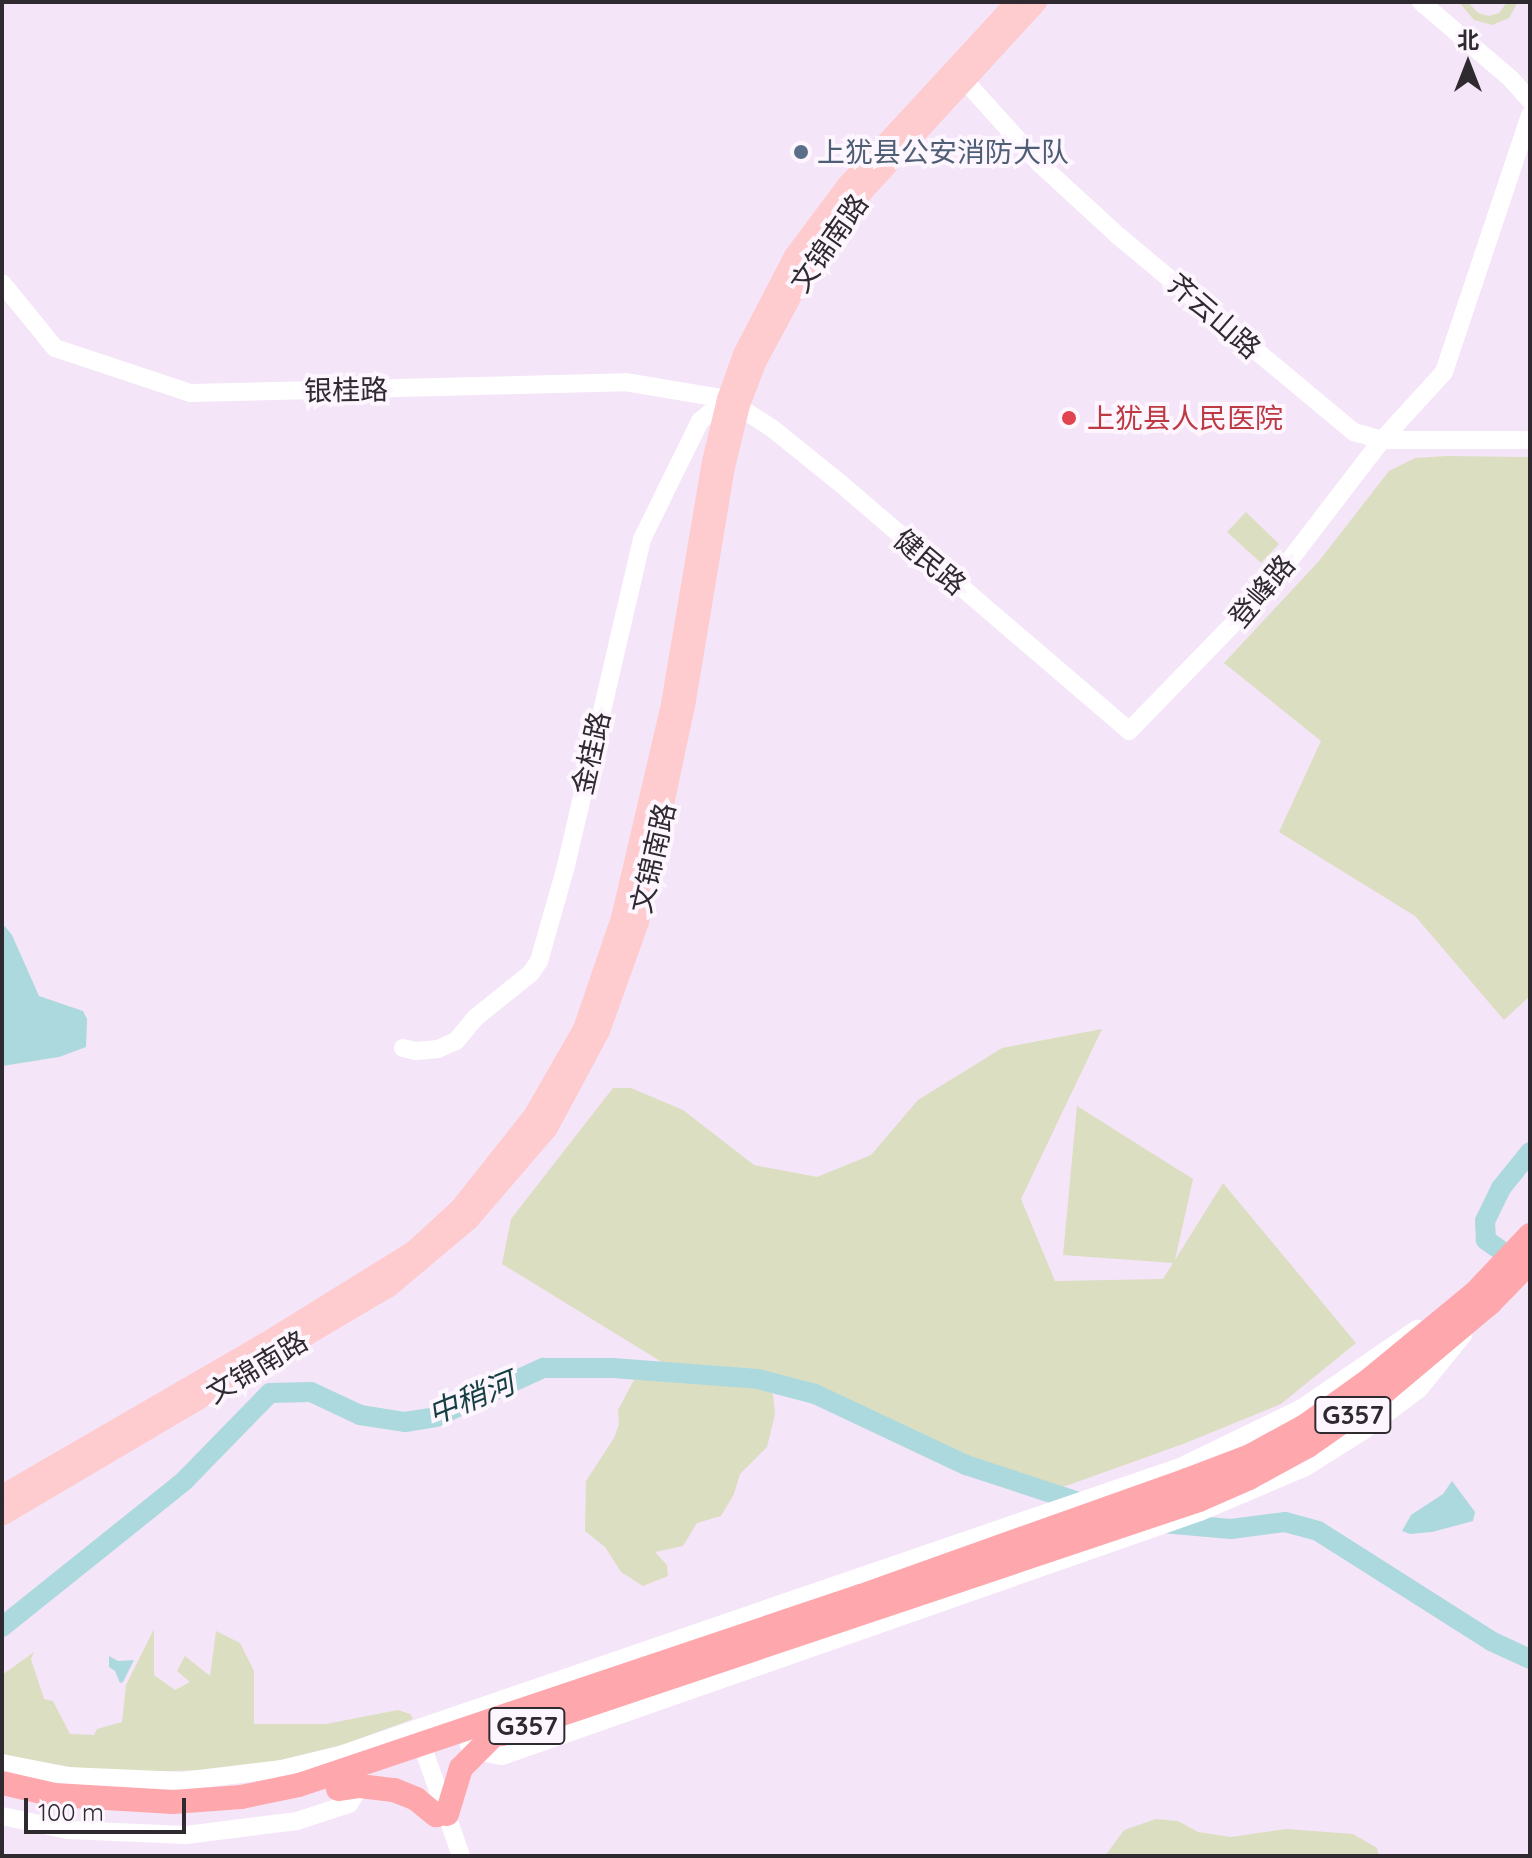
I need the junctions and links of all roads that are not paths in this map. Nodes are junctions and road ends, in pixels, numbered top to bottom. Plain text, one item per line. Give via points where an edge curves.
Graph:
1 (1016, 2) edge
2 (1037, 2) edge
3 (1421, 2) edge
4 (960, 75) junction
5 (1530, 100) edge
6 (1530, 115) edge
7 (2, 283) edge
8 (733, 402) junction
9 (1382, 440) junction
10 (1530, 440) edge
11 (1129, 731) joint
12 (403, 1048) dead end
13 (1530, 1235) edge
14 (1530, 1262) edge
15 (1482, 1298) junction
16 (2, 1495) edge
17 (1195, 1498) junction
18 (2, 1516) edge
19 (1028, 1536) junction
20 (478, 1745) junction
21 (420, 1754) junction
22 (2, 1763) edge
23 (2, 1783) edge
24 (353, 1785) junction
25 (2, 1798) edge
26 (442, 1815) junction
27 (2, 1816) edge
28 (450, 1856) edge
29 (461, 1856) edge

1 - 4 main road, 文锦南路
2 - 4 main road, 文锦南路
3 - 5 street
4 - 8 main road, 文锦南路 via 808,266
4 - 9 street, 齐云山路 via 1040,164 1116,234 1327,413 1354,432
6 - 9 street, 登峰路 via 1444,372
7 - 8 street, 银桂路 via 55,348 190,393 625,382
8 - 11 street, 健民路 via 840,483
8 - 12 street, 金桂路 via 700,421 642,539 539,961 456,1041 438,1049
8 - 16 main road, 文锦南路 via 712,462 671,704 625,904 583,1029 533,1116 460,1208 413,1251
8 - 18 main road, 文锦南路 via 685,706 639,922 600,1031 548,1128 469,1220 388,1288
9 - 10 street, 齐云山路
9 - 11 street, 登峰路 via 1269,587
13 - 15 highway, G357
14 - 15 highway, G357
15 - 17 highway, G357
15 - 17 street via 1419,1389 1363,1431 1306,1467
15 - 19 street via 1381,1351 1302,1408 1180,1467 1129,1484
17 - 19 highway, G357
17 - 20 street via 1080,1556 502,1756
19 - 20 highway, G357 via 865,1614
19 - 21 highway, G357
19 - 22 street via 282,1769 183,1781 67,1776
20 - 21 highway, G357
20 - 26 highway via 456,1777
21 - 23 highway, G357 via 241,1797 173,1802 55,1795
21 - 24 highway, G357
21 - 26 street
24 - 25 highway, G357 via 240,1812 172,1818 50,1808
24 - 26 highway via 404,1794
24 - 27 street via 349,1804 297,1821 186,1835 68,1830
26 - 28 street
26 - 29 street

